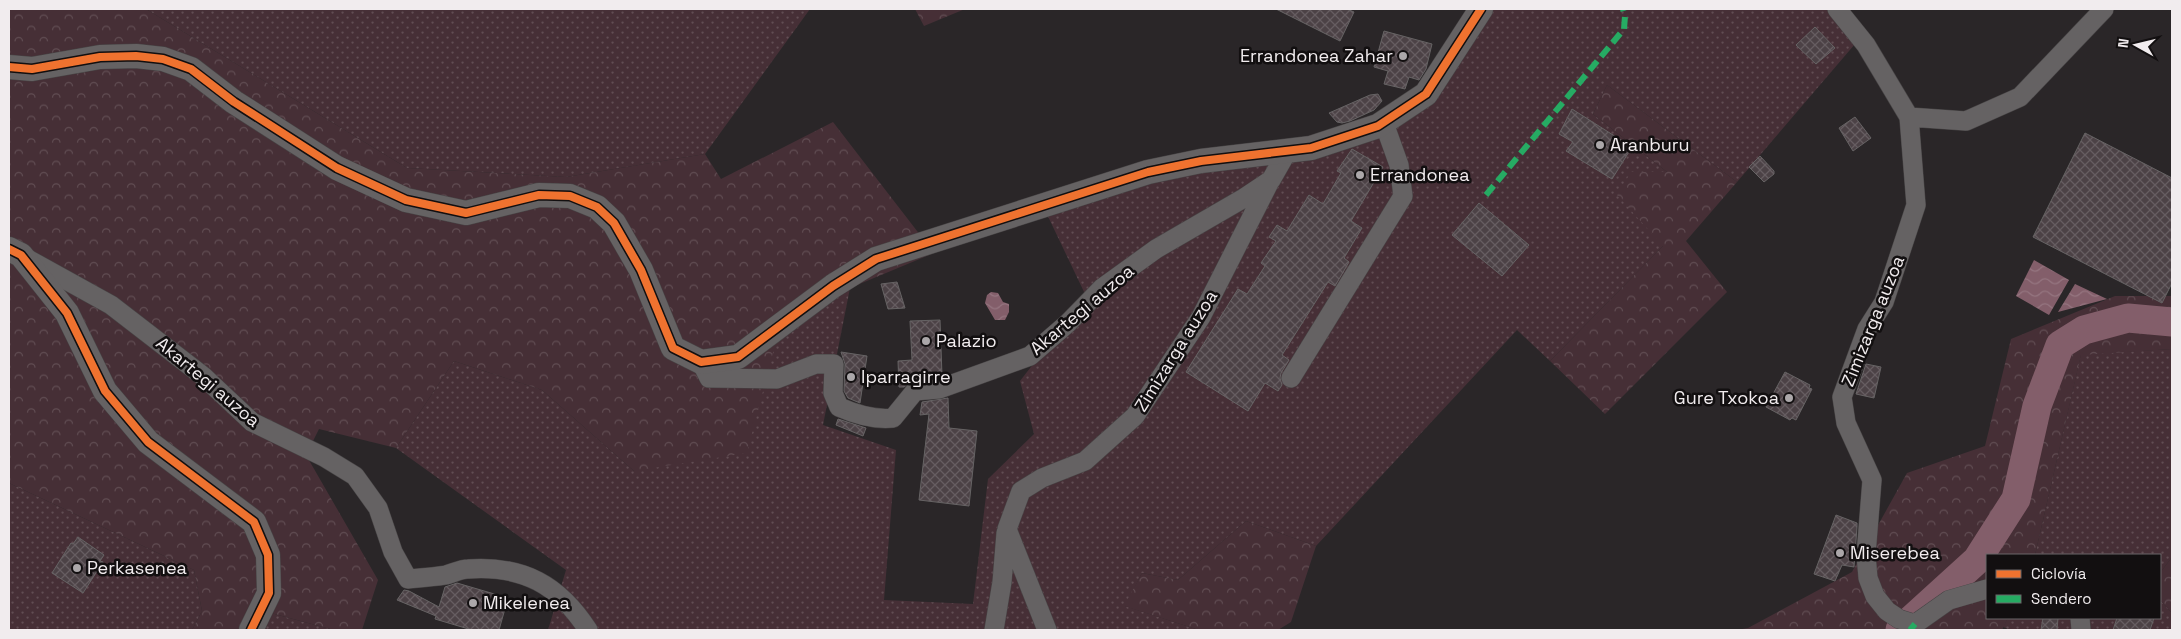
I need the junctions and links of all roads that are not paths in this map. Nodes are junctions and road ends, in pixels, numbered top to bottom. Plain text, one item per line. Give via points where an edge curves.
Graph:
1 (1481, 9) edge
2 (1836, 9) edge
3 (2104, 9) edge
4 (9, 67) edge
5 (1909, 117) junction
6 (1384, 122) junction
7 (1288, 152) junction
8 (1271, 180) junction
9 (15, 252) edge
10 (700, 362) junction
11 (1291, 378) dead end
12 (1007, 529) junction
13 (1986, 589) edge
14 (251, 630) edge
15 (588, 630) edge
16 (994, 630) edge
17 (1047, 630) edge

1 - 6 street via 1426,94
2 - 5 street, Zimizarga auzoa via 1866,45
3 - 5 street via 2020,97 1966,121
4 - 10 street via 32,69 100,57 163,59 191,69 234,102 337,168 406,200 466,213 539,195 570,196 588,203 614,224 641,270 673,348
5 - 13 street, Zimizarga auzoa via 1916,205 1884,302 1868,329 1842,397 1846,423 1872,480 1866,555 1868,578 1875,596 1887,611 1915,624 1949,600
6 - 7 street via 1311,148
6 - 11 street via 1399,165 1403,196
7 - 8 street, Akartegi auzoa
7 - 10 street via 1148,172 876,259 833,286 738,357
8 - 10 street, Akartegi auzoa via 1156,249 1102,288 1068,324 1030,356 939,389 915,391 893,418 878,419 839,407 832,393 834,364 816,364 777,379 709,378
8 - 12 street, Zimizarga auzoa via 1201,317 1135,416 1085,461 1042,478 1021,491
9 - 14 street via 67,313 105,391 148,442 254,522 268,555 269,593
9 - 15 street, Akartegi auzoa via 111,306 203,376 252,422 356,476 378,508 393,552 408,580 467,569 498,570 533,578 560,595
12 - 16 street, Zimizarga auzoa
12 - 17 street

